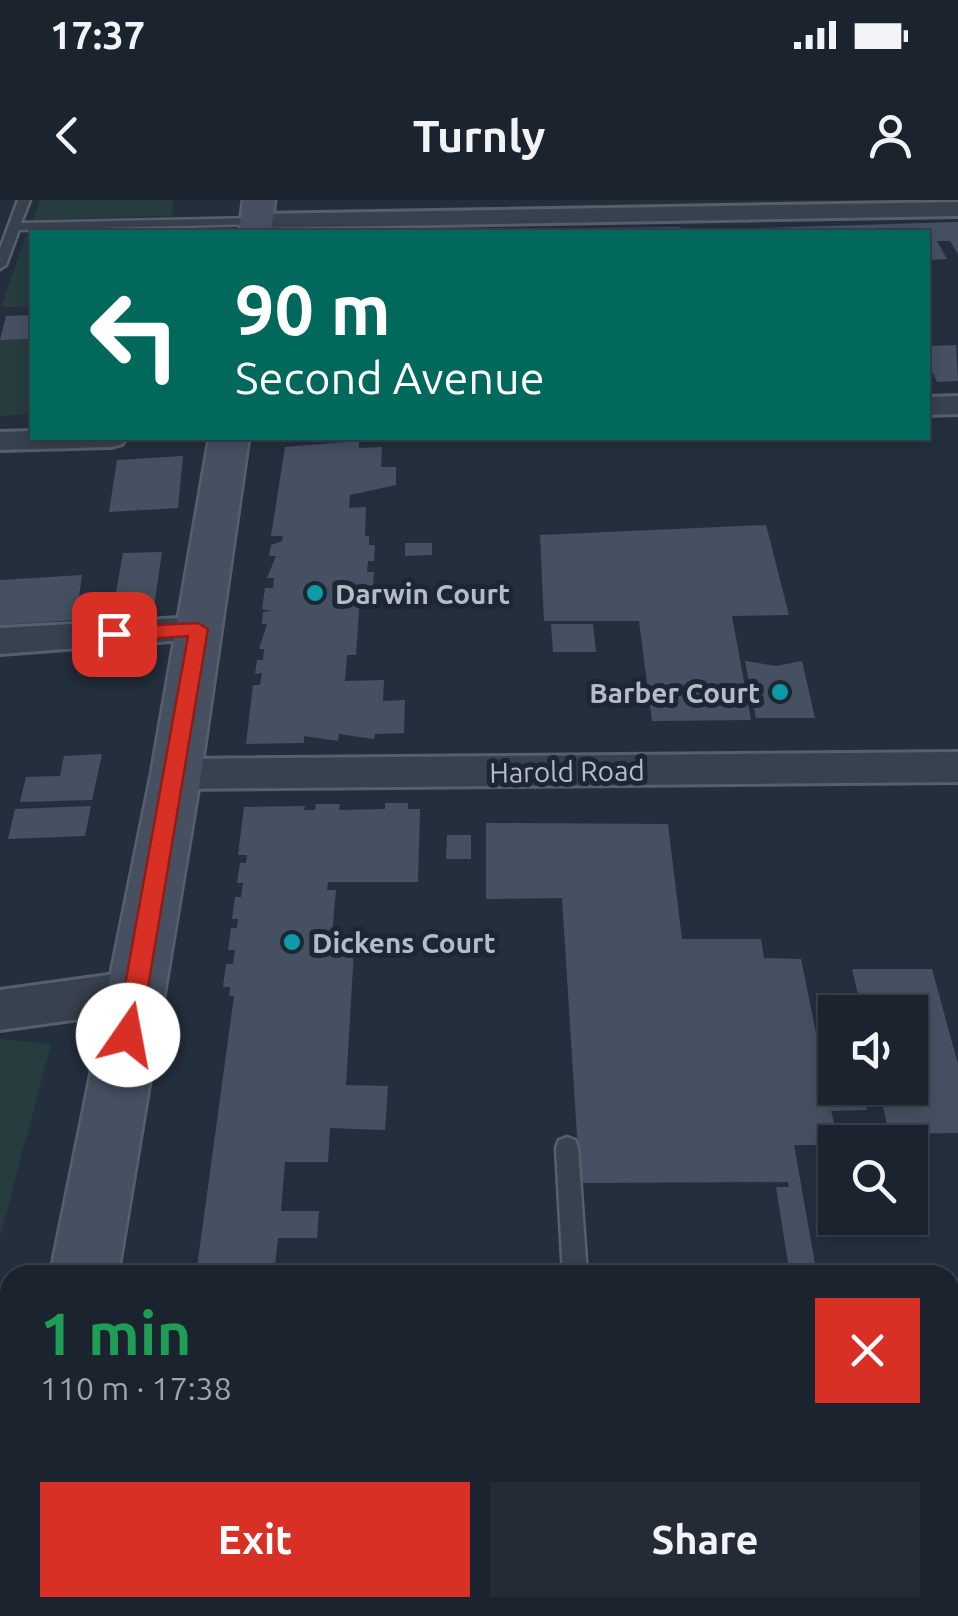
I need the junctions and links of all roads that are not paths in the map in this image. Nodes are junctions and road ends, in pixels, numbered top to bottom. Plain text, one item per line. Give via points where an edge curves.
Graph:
1 (24, 200) edge
2 (958, 209) edge
3 (257, 218) edge
4 (14, 228) junction
5 (0, 265) edge
6 (958, 405) edge
7 (930, 406) edge
8 (37, 440) edge
9 (229, 440) edge
10 (0, 441) edge
11 (198, 629) junction
12 (0, 641) edge
13 (958, 767) edge
14 (176, 774) junction
15 (137, 991) junction
16 (0, 1010) edge
17 (567, 1148) dead end
18 (86, 1265) edge
19 (574, 1265) edge

1 - 4 lane
2 - 3 street
3 - 4 lane
4 - 5 lane
6 - 7 street
8 - 10 street
9 - 11 main road
11 - 12 street
11 - 14 main road
13 - 14 street, Harold Road
14 - 15 main road
15 - 16 street
15 - 18 main road
17 - 19 lane

